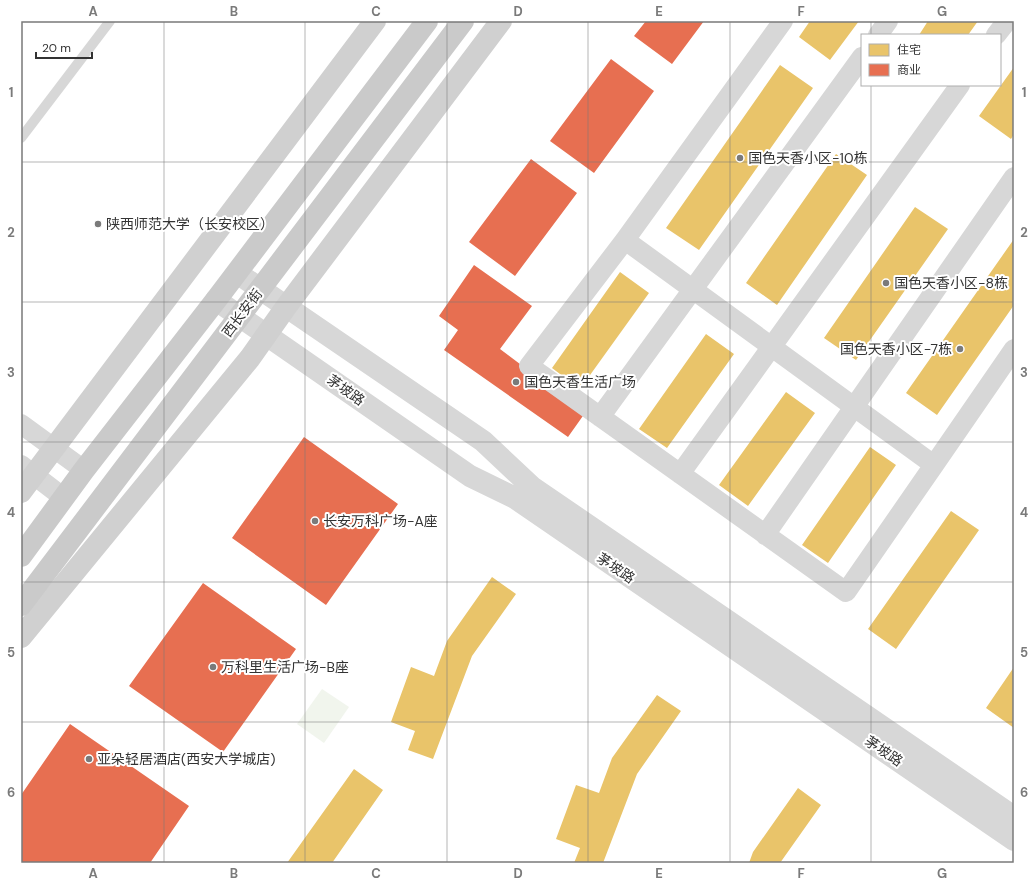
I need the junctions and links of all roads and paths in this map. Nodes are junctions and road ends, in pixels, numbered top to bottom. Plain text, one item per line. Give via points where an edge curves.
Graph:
1 (110, 21) edge
2 (375, 21) edge
3 (427, 21) edge
4 (463, 21) edge
5 (501, 21) edge
6 (783, 21) edge
7 (888, 21) edge
8 (1006, 21) edge
9 (879, 34) edge
10 (997, 34) edge
11 (861, 58) edge
12 (959, 86) edge
13 (21, 138) edge
14 (1014, 177) edge
15 (625, 240) junction
16 (237, 273) junction
17 (693, 288) junction
18 (260, 289) junction
19 (216, 300) junction
20 (286, 307) junction
21 (240, 316) junction
22 (267, 336) junction
23 (345, 347) junction
24 (771, 347) junction
25 (1014, 349) edge
26 (326, 376) junction
27 (855, 407) junction
28 (600, 417) junction
29 (21, 424) edge
30 (54, 448) junction
31 (934, 465) junction
32 (28, 470) edge
33 (84, 470) junction
34 (680, 474) junction
35 (21, 492) edge
36 (64, 498) junction
37 (765, 535) junction
38 (21, 556) edge
39 (21, 605) edge
40 (21, 637) edge
41 (1014, 817) edge
42 (1014, 840) edge

1 - 13 lane
2 - 30 main road
3 - 16 main road, 西长安街
4 - 18 main road, 西长安街
5 - 20 main road
6 - 15 street
7 - 9 street
8 - 10 street
11 - 17 street
12 - 24 street
14 - 27 street
15 - 17 street
15 - 28 street via 529,366
16 - 18 street, 茅坡路
16 - 19 main road, 西长安街
17 - 24 street
17 - 28 street
18 - 20 street, 茅坡路
18 - 21 main road, 西长安街
19 - 21 street, 茅坡路
19 - 33 main road, 西长安街
20 - 22 main road
20 - 23 street, 茅坡路
21 - 22 street, 茅坡路
21 - 39 main road, 西长安街
22 - 26 street, 茅坡路
22 - 40 main road
23 - 26 street
23 - 41 street, 茅坡路 via 483,441 532,487
24 - 27 street
24 - 34 street
25 - 31 street
26 - 42 street, 茅坡路 via 470,476 515,498
27 - 31 street
27 - 37 street
28 - 34 street
29 - 30 street
30 - 32 main road
30 - 33 street
31 - 37 street via 846,592
32 - 35 main road
32 - 36 street
33 - 36 main road, 西长安街
34 - 37 street
36 - 38 main road, 西长安街

